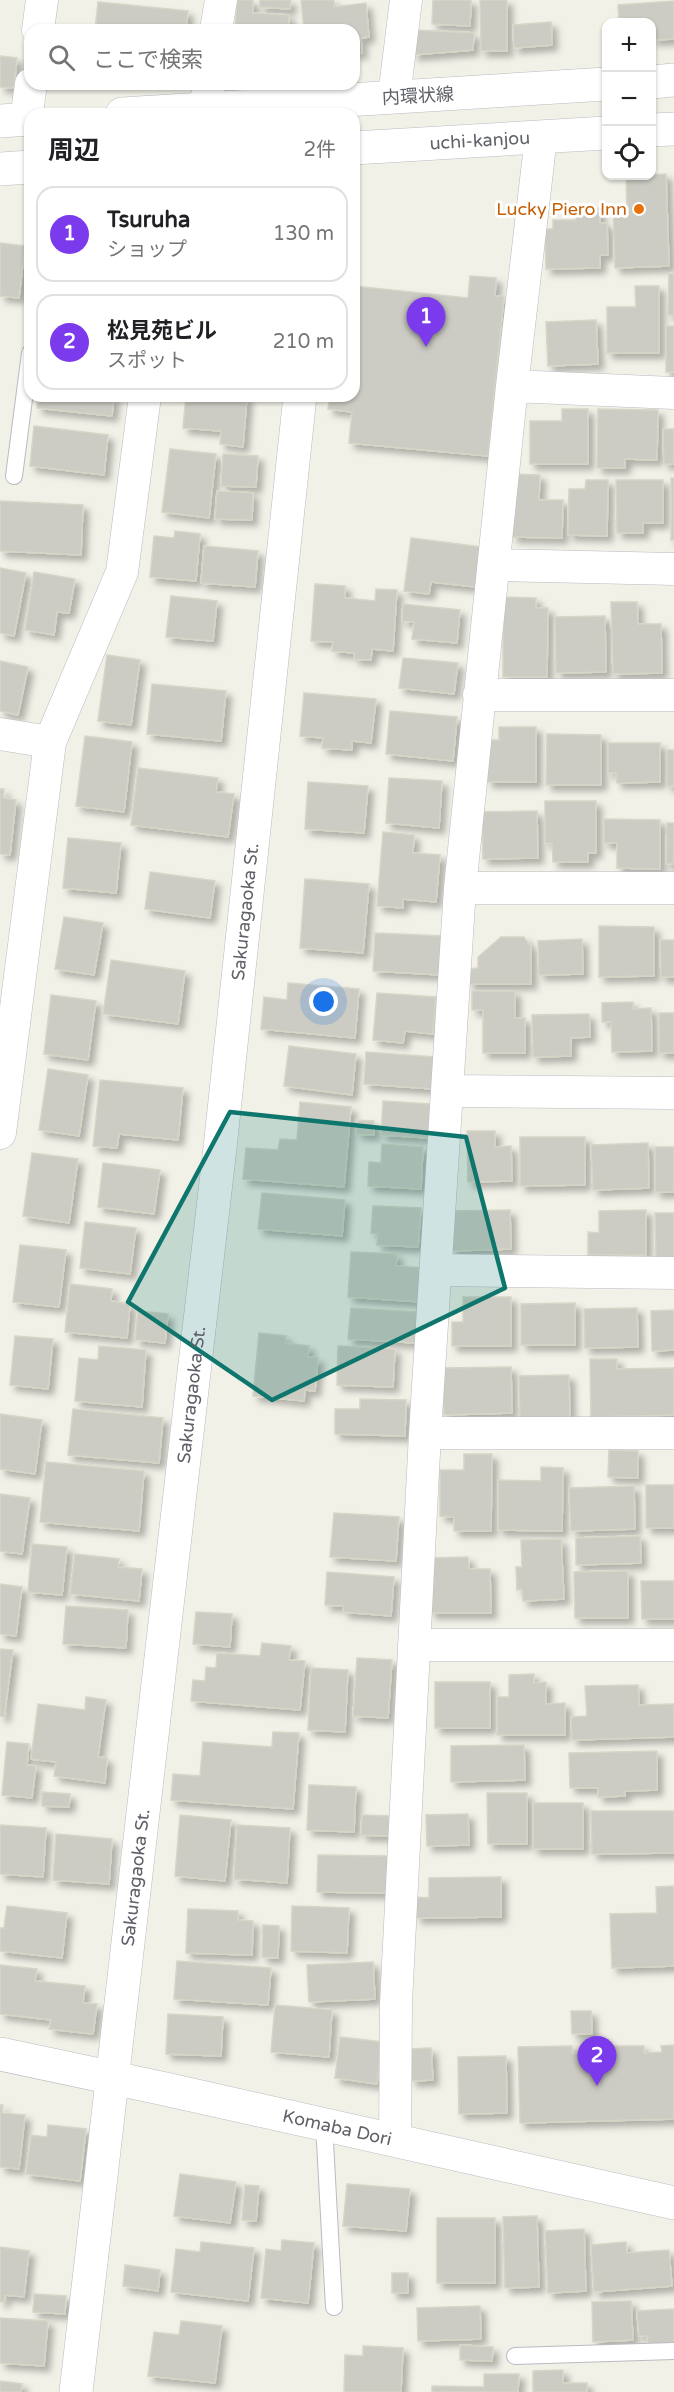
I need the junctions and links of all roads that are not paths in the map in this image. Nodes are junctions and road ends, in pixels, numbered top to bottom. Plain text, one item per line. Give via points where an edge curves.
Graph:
1 (42, 0) edge
2 (221, 0) edge
3 (406, 0) edge
4 (39, 24) edge
5 (217, 24) edge
6 (674, 80) edge
7 (656, 81) edge
8 (602, 84) edge
9 (29, 90) edge
10 (207, 97) edge
11 (394, 97) junction
12 (332, 107) edge
13 (152, 108) edge
14 (19, 120) edge
15 (674, 129) edge
16 (656, 130) edge
17 (602, 133) edge
18 (542, 137) junction
19 (360, 148) edge
20 (24, 167) edge
21 (0, 169) edge
22 (512, 386) junction
23 (674, 393) edge
24 (24, 399) edge
25 (144, 402) edge
26 (299, 402) edge
27 (14, 476) dead end
28 (494, 565) junction
29 (674, 569) edge
30 (479, 695) junction
31 (674, 695) edge
32 (0, 734) edge
33 (50, 742) junction
34 (460, 888) junction
35 (674, 888) edge
36 (448, 1091) junction
37 (674, 1093) edge
38 (0, 1133) edge
39 (436, 1270) junction
40 (674, 1273) edge
41 (425, 1433) junction
42 (674, 1433) edge
43 (414, 1645) junction
44 (674, 1645) edge
45 (0, 2054) edge
46 (111, 2078) junction
47 (324, 2124) junction
48 (395, 2140) junction
49 (674, 2203) edge
50 (334, 2307) dead end
51 (674, 2351) edge
52 (515, 2355) dead end
53 (76, 2392) edge

1 - 4 street
2 - 5 street
3 - 11 street
6 - 7 street
8 - 11 street, 内環状線
9 - 14 street
10 - 12 street, 内環状線
10 - 13 street, 内環状線
11 - 12 street, 内環状線
15 - 16 street
17 - 18 street, uchi-kanjou
18 - 19 street, uchi-kanjou
18 - 22 street
20 - 21 street
22 - 23 street
22 - 28 street
24 - 27 lane
25 - 33 street via 122,572
26 - 46 street, Sakuragaoka St. via 220,1148
28 - 29 street
28 - 30 street
30 - 31 street
30 - 34 street
32 - 33 street
33 - 38 street
34 - 35 street
34 - 36 street
36 - 37 street
36 - 39 street
39 - 40 street
39 - 41 street
41 - 42 street
41 - 43 street
43 - 44 street
43 - 48 street via 396,2003
45 - 46 street, Komaba Dori
46 - 47 street, Komaba Dori
46 - 53 street, Sakuragaoka St.
47 - 48 street, Komaba Dori
47 - 50 lane
48 - 49 street, Komaba Dori
51 - 52 lane

